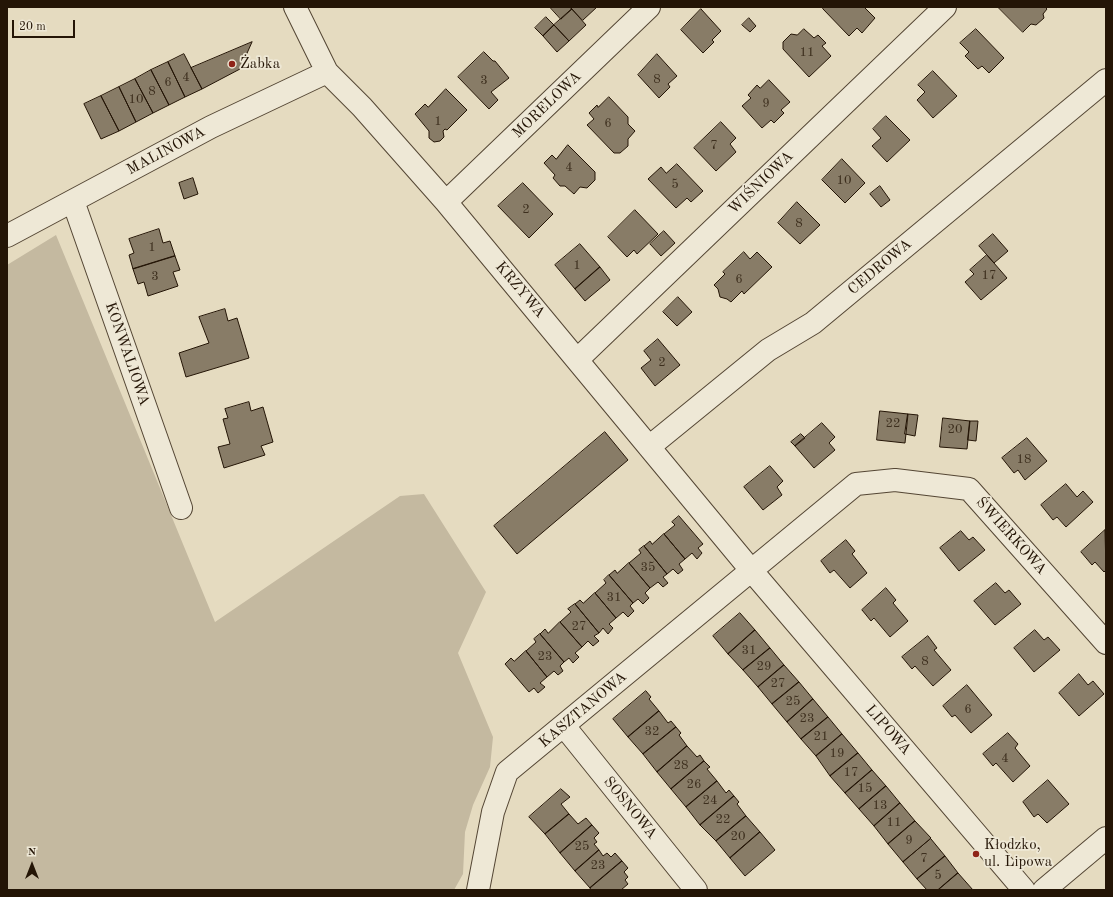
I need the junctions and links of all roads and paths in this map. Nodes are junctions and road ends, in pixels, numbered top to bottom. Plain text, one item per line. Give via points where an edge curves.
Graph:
1 (295, 7) edge
2 (649, 7) edge
3 (945, 7) edge
4 (327, 72) junction
5 (1106, 80) edge
6 (73, 201) junction
7 (446, 202) junction
8 (7, 236) edge
9 (578, 359) junction
10 (649, 447) junction
11 (181, 508) dead end
12 (751, 570) junction
13 (1106, 643) edge
14 (564, 726) junction
15 (1106, 838) edge
16 (478, 890) edge
17 (696, 890) edge
18 (1024, 890) edge
19 (1044, 890) edge

1 - 4 street, KRZYWA
2 - 7 street, MORELOWA
3 - 9 street, WIŚNIOWA
4 - 6 street, MALINOWA via 211,127
4 - 7 street, KRZYWA via 362,107
5 - 10 street, CEDROWA via 813,323 768,350
6 - 8 street, MALINOWA
6 - 11 street, KONWALIOWA
7 - 9 street, KRZYWA
9 - 10 street, KRZYWA
10 - 12 street, KRZYWA
12 - 13 street, ŚWIERKOWA via 856,484 895,480 969,489
12 - 14 street, KASZTANOWA
12 - 18 street, LIPOWA
14 - 16 street, KASZTANOWA via 507,772 492,812
14 - 17 street, SOSNOWA
15 - 19 street

